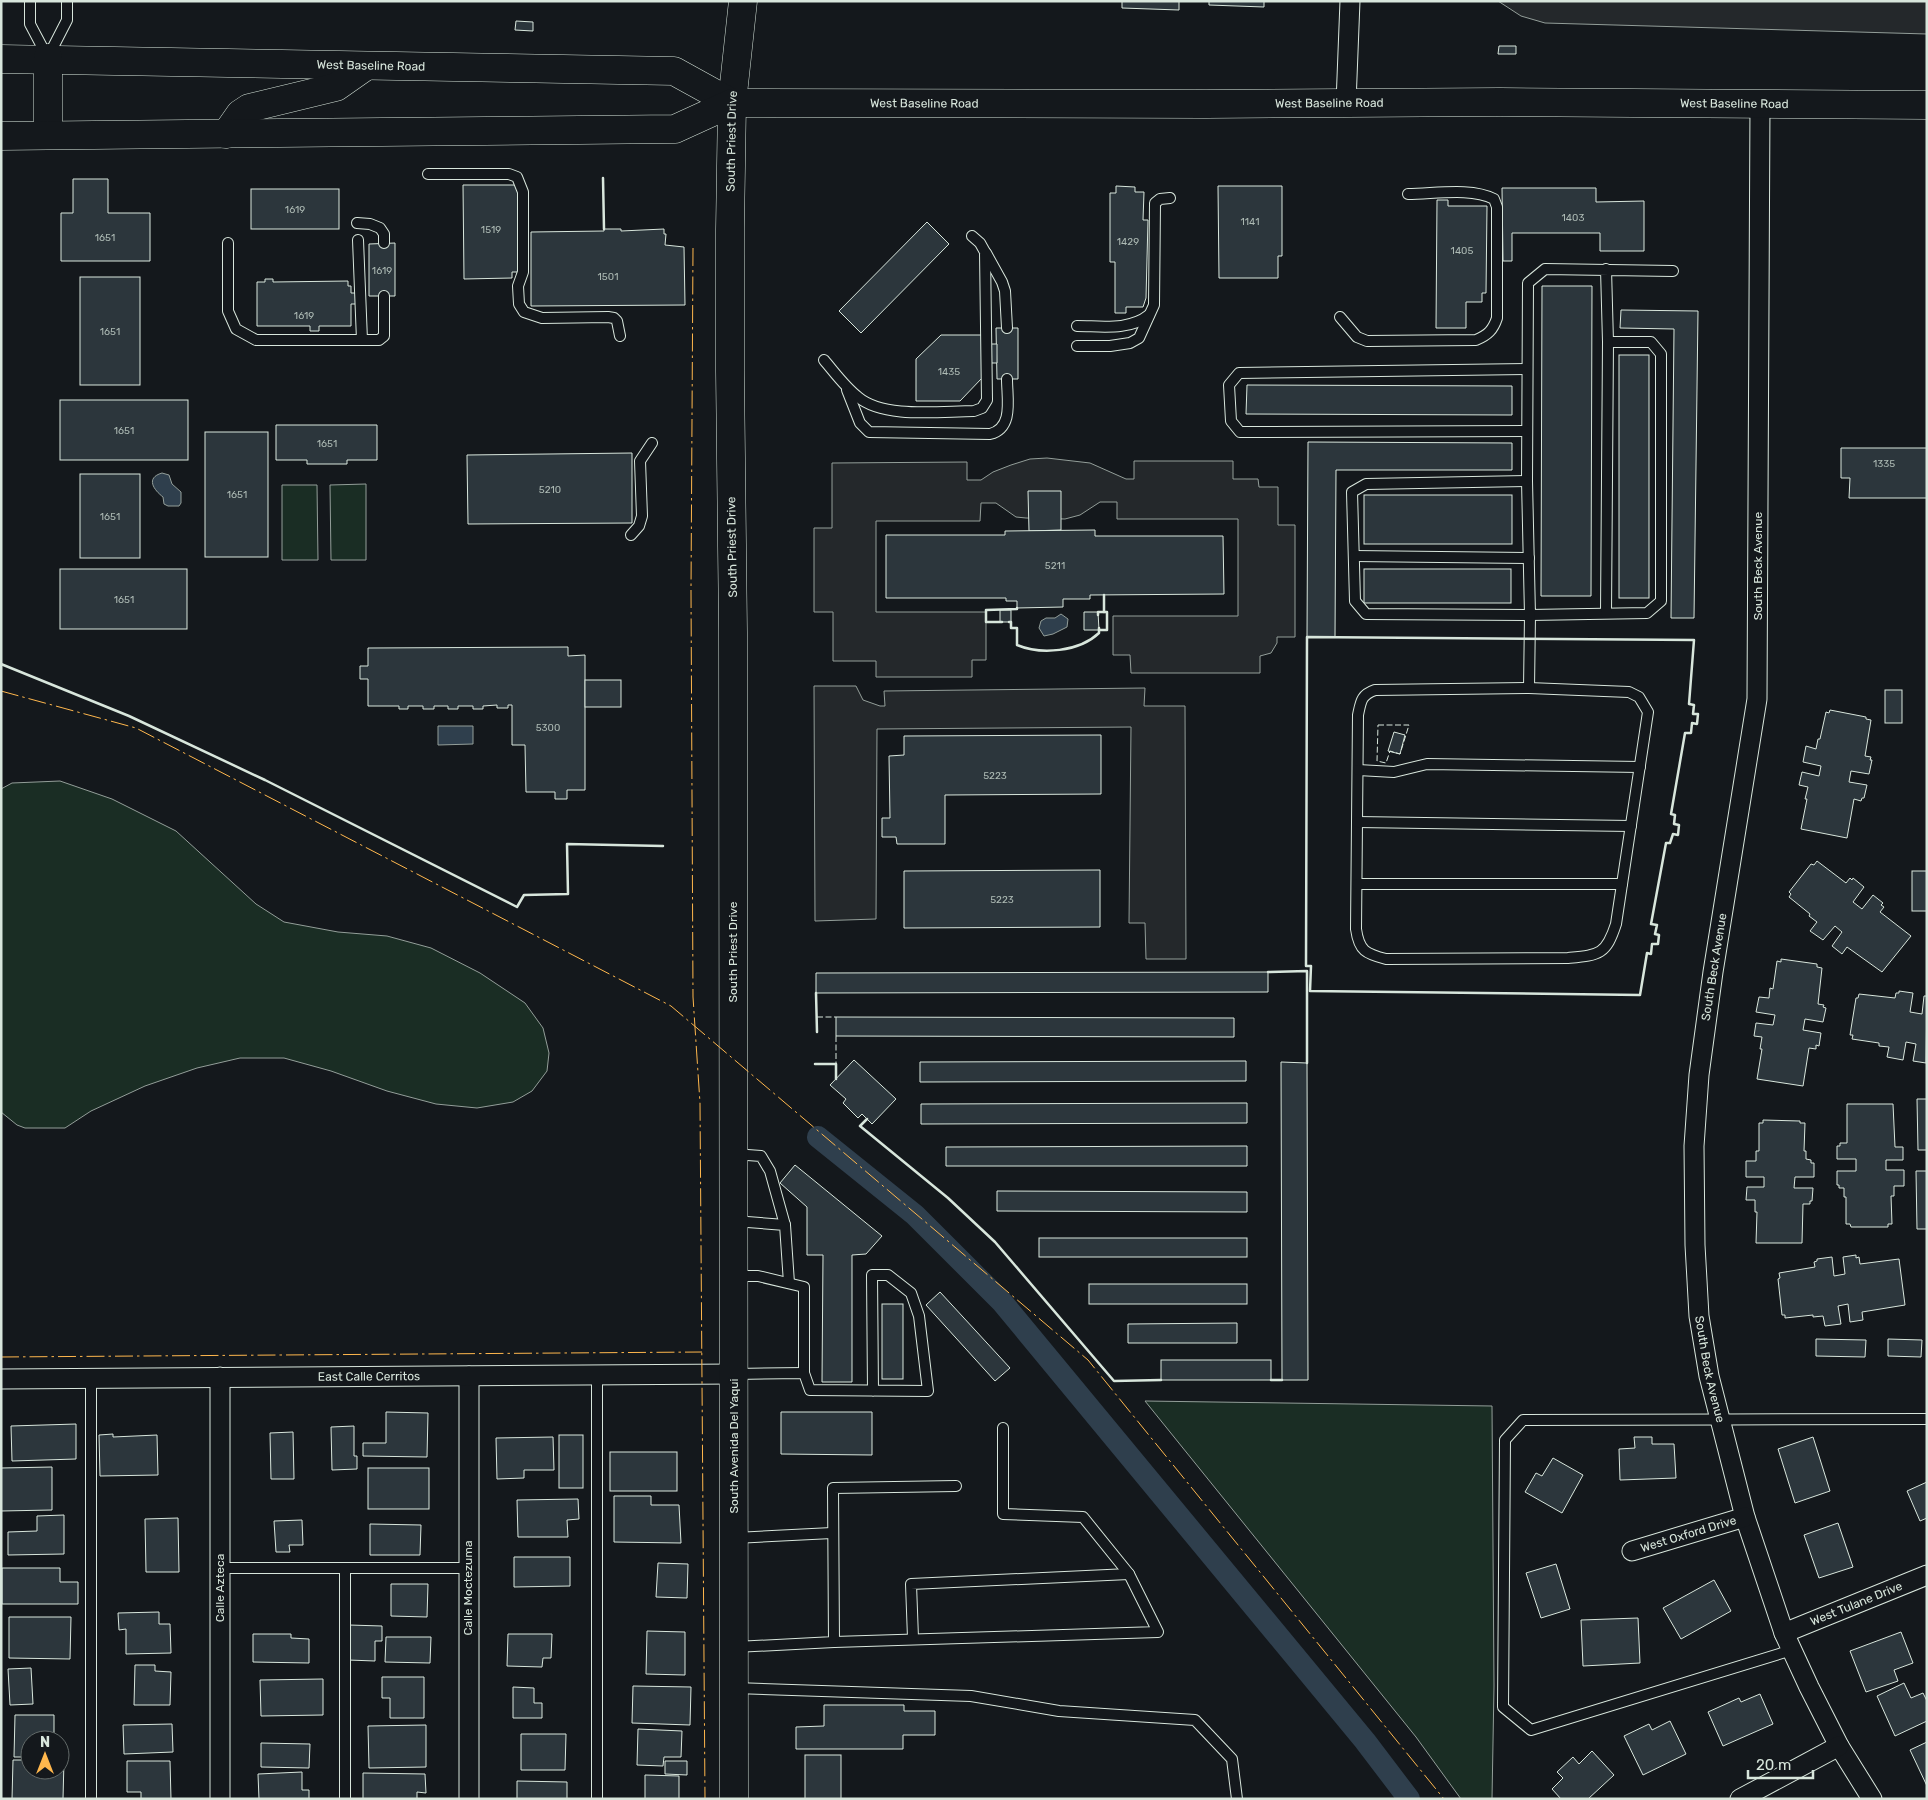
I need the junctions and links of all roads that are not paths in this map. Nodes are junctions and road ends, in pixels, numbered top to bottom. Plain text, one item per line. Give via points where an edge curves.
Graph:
1 (30, 1) edge
2 (67, 1) edge
3 (743, 1) edge
4 (1350, 1) edge
5 (1, 58) edge
6 (48, 58) junction
7 (366, 66) junction
8 (732, 103) junction
9 (1346, 103) junction
10 (1760, 104) junction
11 (1927, 105) edge
12 (226, 134) junction
13 (48, 135) junction
14 (1, 136) edge
15 (428, 174) dead end
16 (1408, 194) dead end
17 (1170, 198) dead end
18 (358, 223) dead end
19 (972, 236) dead end
20 (358, 240) dead end
21 (228, 243) dead end
22 (384, 243) dead end
23 (985, 252) junction
24 (1606, 269) junction
25 (1674, 271) dead end
26 (384, 296) dead end
27 (1149, 314) junction
28 (1340, 317) dead end
29 (1077, 326) dead end
30 (1007, 328) dead end
31 (620, 336) dead end
32 (362, 340) junction
33 (1608, 342) junction
34 (1077, 346) dead end
35 (824, 360) dead end
36 (1527, 369) junction
37 (1007, 379) dead end
38 (846, 386) junction
39 (1527, 431) junction
40 (652, 442) dead end
41 (1527, 481) junction
42 (631, 535) dead end
43 (1354, 556) junction
44 (1528, 558) junction
45 (1606, 613) junction
46 (1530, 615) junction
47 (1529, 688) junction
48 (1640, 767) junction
49 (1358, 770) junction
50 (1357, 822) junction
51 (1631, 826) junction
52 (1357, 884) junction
53 (1622, 884) junction
54 (734, 1094) joint
55 (734, 1154) junction
56 (734, 1220) junction
57 (785, 1226) junction
58 (734, 1276) junction
59 (790, 1283) junction
60 (804, 1373) junction
61 (734, 1374) junction
62 (597, 1375) junction
63 (469, 1376) junction
64 (220, 1377) junction
65 (91, 1378) junction
66 (1, 1379) edge
67 (873, 1391) junction
68 (1719, 1418) junction
69 (1927, 1419) edge
70 (1003, 1428) dead end
71 (956, 1486) dead end
72 (1745, 1517) junction
73 (832, 1533) junction
74 (734, 1538) junction
75 (1632, 1551) dead end
76 (220, 1568) junction
77 (468, 1568) junction
78 (345, 1569) junction
79 (1129, 1574) junction
80 (1927, 1575) edge
81 (913, 1638) junction
82 (1788, 1641) junction
83 (834, 1642) junction
84 (735, 1647) junction
85 (735, 1688) junction
86 (1839, 1746) junction
87 (92, 1799) edge
88 (220, 1799) edge
89 (345, 1799) edge
90 (469, 1799) edge
91 (598, 1799) edge
92 (734, 1799) edge
93 (1237, 1799) edge
94 (1740, 1799) edge
95 (1872, 1799) edge

1 - 6 lane via 30,24
2 - 6 lane via 67,20
3 - 8 main road, South Priest Drive
4 - 9 street
5 - 6 main road, West Baseline Road
6 - 7 main road, West Baseline Road
6 - 13 main road
7 - 8 main road, West Baseline Road via 674,71
7 - 12 main road via 336,88 249,108 240,114
8 - 9 main road, West Baseline Road
8 - 12 main road, West Baseline Road via 674,129
8 - 54 main road, South Priest Drive via 730,371
9 - 10 main road, West Baseline Road
10 - 11 main road, West Baseline Road
10 - 68 street, South Beck Avenue via 1756,699 1706,1018 1694,1146 1699,1316
12 - 13 main road, West Baseline Road
13 - 14 main road, West Baseline Road
15 - 31 lane via 509,174 517,177 523,192 523,272 518,286 519,304 524,312 542,318 614,318
16 - 28 lane via 1473,192 1494,199 1497,206 1497,318 1494,326 1487,336 1476,340 1367,341 1357,337
17 - 27 lane via 1154,203 1154,305
18 - 22 lane via 380,228
19 - 23 lane
20 - 32 lane
21 - 32 lane via 228,311 236,329 256,340
23 - 30 lane via 1005,291
23 - 38 lane via 987,400 982,408 974,411 890,411 866,403
24 - 25 lane
24 - 33 lane
24 - 36 lane via 1545,269 1528,283
26 - 32 lane via 384,336 379,340
27 - 29 lane via 1131,325
27 - 34 lane via 1139,338 1130,344
33 - 45 lane
33 - 45 lane via 1651,342 1661,354 1661,600 1647,613
35 - 38 lane
36 - 39 lane
36 - 39 lane via 1239,373 1229,385 1231,421 1240,432
37 - 38 lane via 1006,423 990,434 869,432 860,423
39 - 41 lane
40 - 42 lane via 640,462 642,516 640,526
41 - 43 lane via 1366,484 1352,492
41 - 44 lane
43 - 44 lane
43 - 46 lane via 1355,600 1366,614
44 - 46 lane
45 - 46 lane
46 - 47 lane
47 - 48 lane via 1629,692 1639,697 1648,712
47 - 49 lane via 1375,690 1367,693 1361,701 1358,715
48 - 49 lane via 1427,764 1394,772
48 - 51 lane
49 - 50 lane
50 - 51 lane
50 - 52 lane
51 - 53 lane
52 - 53 lane
52 - 53 lane via 1358,942 1371,956 1386,960 1593,955 1606,948 1610,941
54 - 55 main road, South Avenida Del Yaqui
55 - 56 main road, South Avenida Del Yaqui
55 - 57 lane via 761,1156 770,1171
56 - 57 lane
56 - 58 main road, South Avenida Del Yaqui
57 - 59 lane
58 - 59 lane via 758,1276
58 - 61 main road, South Avenida Del Yaqui
59 - 60 lane via 804,1287
60 - 61 lane
60 - 67 lane via 810,1390
61 - 62 street, East Calle Cerritos
61 - 74 main road, South Avenida Del Yaqui
62 - 63 street, East Calle Cerritos
62 - 91 lane
63 - 64 street, East Calle Cerritos
63 - 77 street, Calle Moctezuma
64 - 65 street, East Calle Cerritos
64 - 76 street, Calle Azteca
65 - 66 street, East Calle Cerritos
65 - 87 lane
67 - 67 lane via 928,1391 919,1316 911,1293 888,1275 872,1275
68 - 69 lane
68 - 72 street, South Beck Avenue
68 - 82 lane via 1524,1420 1504,1440 1503,1707 1531,1730
70 - 79 lane via 1003,1514 1083,1517
71 - 73 lane via 833,1488
72 - 75 street, West Oxford Drive
72 - 82 street, South Beck Avenue
73 - 74 lane
73 - 83 lane
74 - 84 main road, South Avenida Del Yaqui
76 - 78 lane
76 - 88 street, Calle Azteca
77 - 78 lane
77 - 90 street, Calle Moctezuma
78 - 89 lane
79 - 81 lane via 911,1584
79 - 81 lane via 1158,1632
80 - 82 street, West Tulane Drive
81 - 83 lane
82 - 86 street, South Beck Avenue
83 - 84 lane
84 - 85 main road, South Avenida Del Yaqui
85 - 92 main road, South Avenida Del Yaqui
85 - 93 lane via 971,1696 1059,1711 1195,1720 1232,1759
86 - 94 street
86 - 95 street, South Beck Avenue

